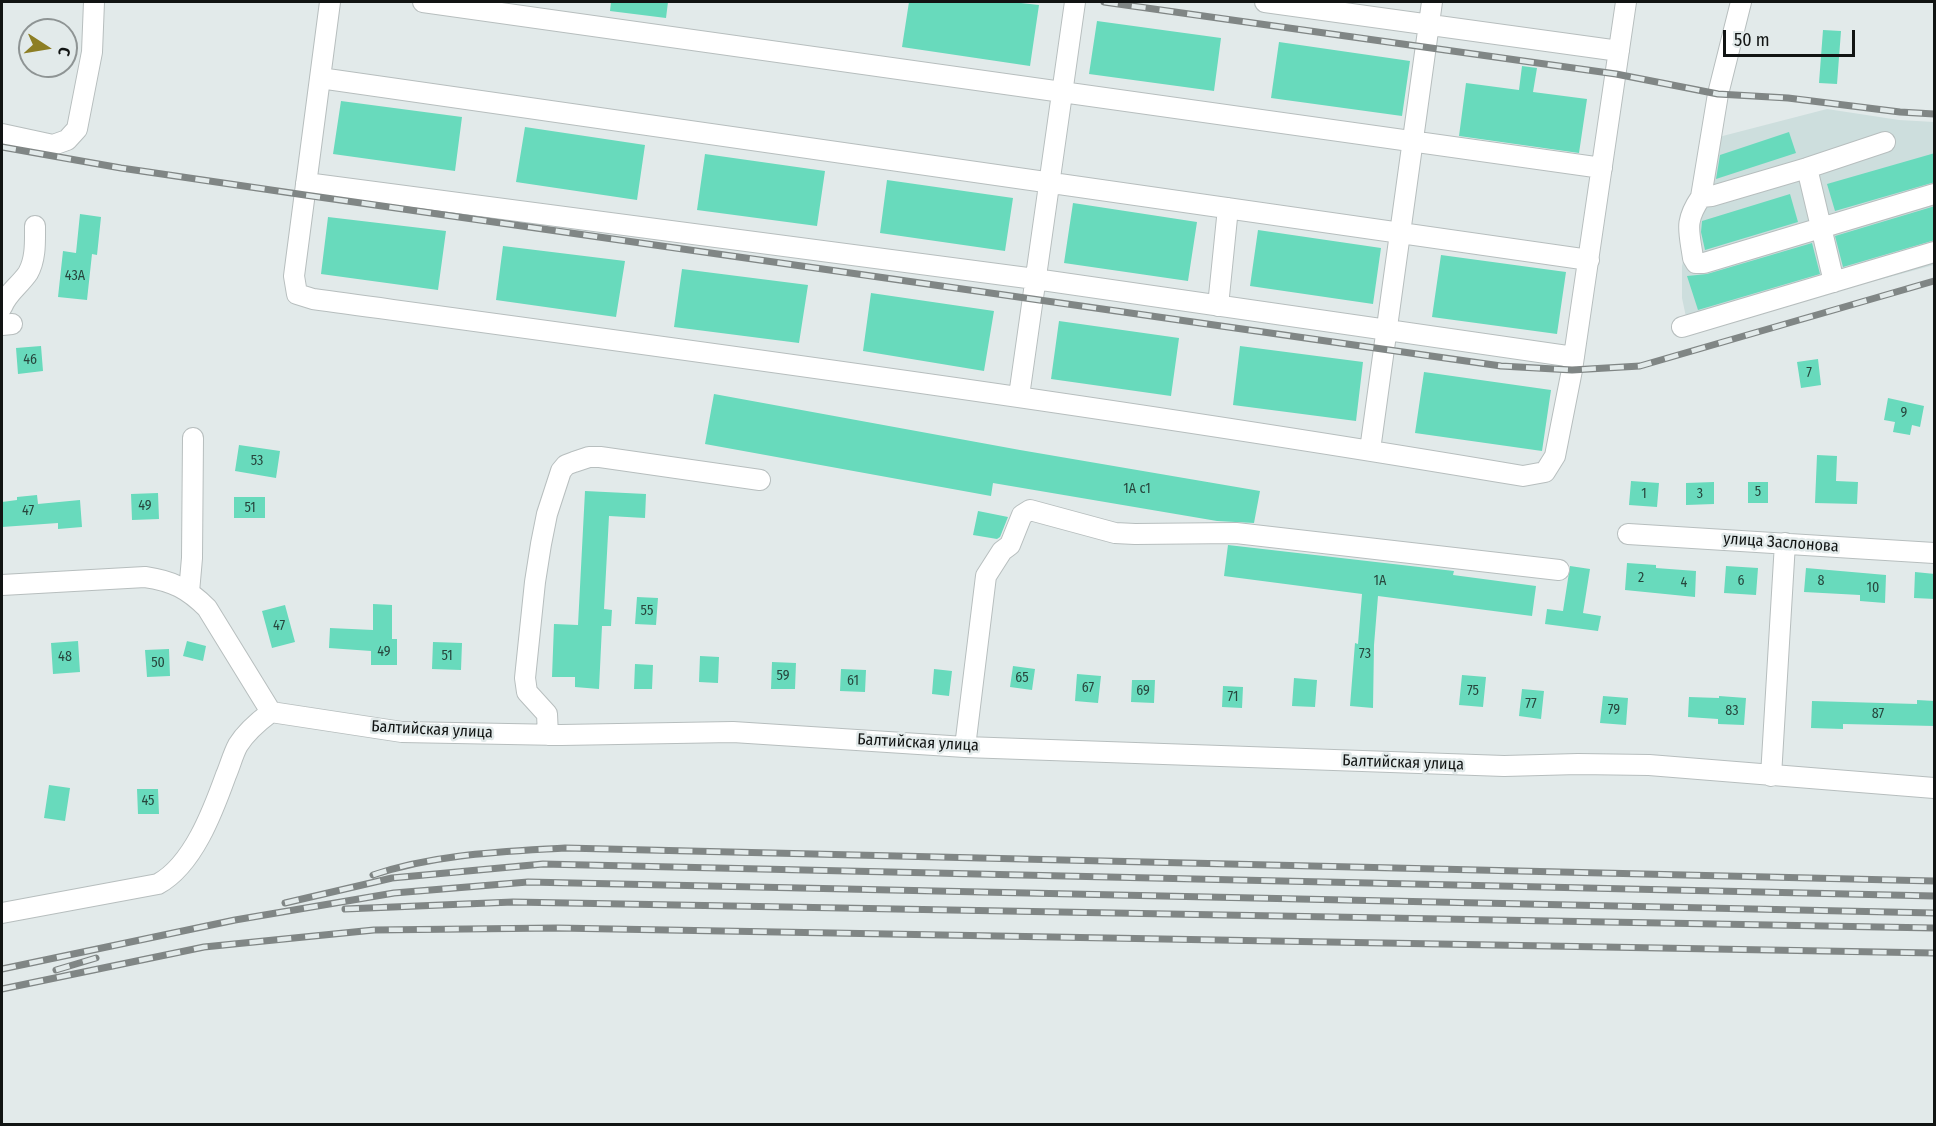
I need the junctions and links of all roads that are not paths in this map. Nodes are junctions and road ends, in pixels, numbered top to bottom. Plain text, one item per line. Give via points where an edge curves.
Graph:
1 (94, 2) edge
2 (330, 2) edge
3 (423, 2) edge
4 (1075, 2) edge
5 (1265, 2) edge
6 (1432, 2) edge
7 (1626, 2) edge
8 (1741, 2) edge
9 (1429, 24) junction
10 (1619, 51) junction
11 (320, 78) junction
12 (1062, 92) junction
13 (2, 134) edge
14 (1413, 141) junction
15 (1885, 142) dead end
16 (1602, 168) junction
17 (1807, 168) junction
18 (1050, 182) junction
19 (306, 183) junction
20 (1935, 194) edge
21 (1701, 197) junction
22 (1228, 208) junction
23 (35, 226) dead end
24 (1822, 227) junction
25 (1400, 232) junction
26 (1935, 252) edge
27 (1589, 260) junction
28 (1035, 279) junction
29 (1834, 282) junction
30 (1218, 306) junction
31 (2, 307) edge
32 (1682, 327) dead end
33 (1387, 330) junction
34 (1574, 357) junction
35 (1019, 396) junction
36 (193, 438) dead end
37 (1370, 450) junction
38 (760, 480) dead end
39 (1628, 534) dead end
40 (1785, 543) junction
41 (1935, 553) edge
42 (1559, 570) dead end
43 (2, 585) edge
44 (189, 592) junction
45 (271, 712) junction
46 (548, 735) junction
47 (966, 747) junction
48 (1771, 776) junction
49 (1935, 788) edge
50 (2, 913) edge

1 - 13 street via 92,52 77,129 67,140 53,145
2 - 11 street
3 - 12 street
4 - 12 street
5 - 9 street
6 - 9 street
7 - 10 street
8 - 21 street via 1718,94
9 - 10 street
9 - 14 street
10 - 16 street
11 - 18 street
11 - 19 street
12 - 14 street
12 - 18 street
14 - 16 street
14 - 25 street
15 - 17 street
16 - 27 street
17 - 21 street
17 - 24 street
18 - 22 street
18 - 28 street
19 - 28 street
19 - 35 street via 294,276 297,294 313,299
20 - 24 street
21 - 24 street via 1688,223 1696,263
22 - 25 street
22 - 30 street
23 - 31 street via 34,256 28,273
24 - 29 street
25 - 27 street
25 - 33 street
26 - 29 street
27 - 34 street
28 - 30 street
28 - 35 street
29 - 32 street
30 - 33 street
33 - 34 street
33 - 37 street
34 - 37 street via 1555,456 1545,472 1523,476
35 - 37 street
36 - 44 street
38 - 46 street via 600,457 574,462 561,471 541,544 526,663 527,692 547,714
39 - 40 street, улица Заслонова
40 - 41 street, улица Заслонова
40 - 48 street
42 - 47 street via 1236,532 1114,532 1030,510 1022,515 1010,545 986,576
43 - 44 street via 145,577 164,580
44 - 45 street via 207,608
45 - 46 street, Балтийская улица via 402,732
45 - 50 street via 238,745 206,825 170,878 158,884
46 - 47 street, Балтийская улица via 733,732
47 - 48 street, Балтийская улица via 1504,766 1649,765
48 - 49 street, Балтийская улица

